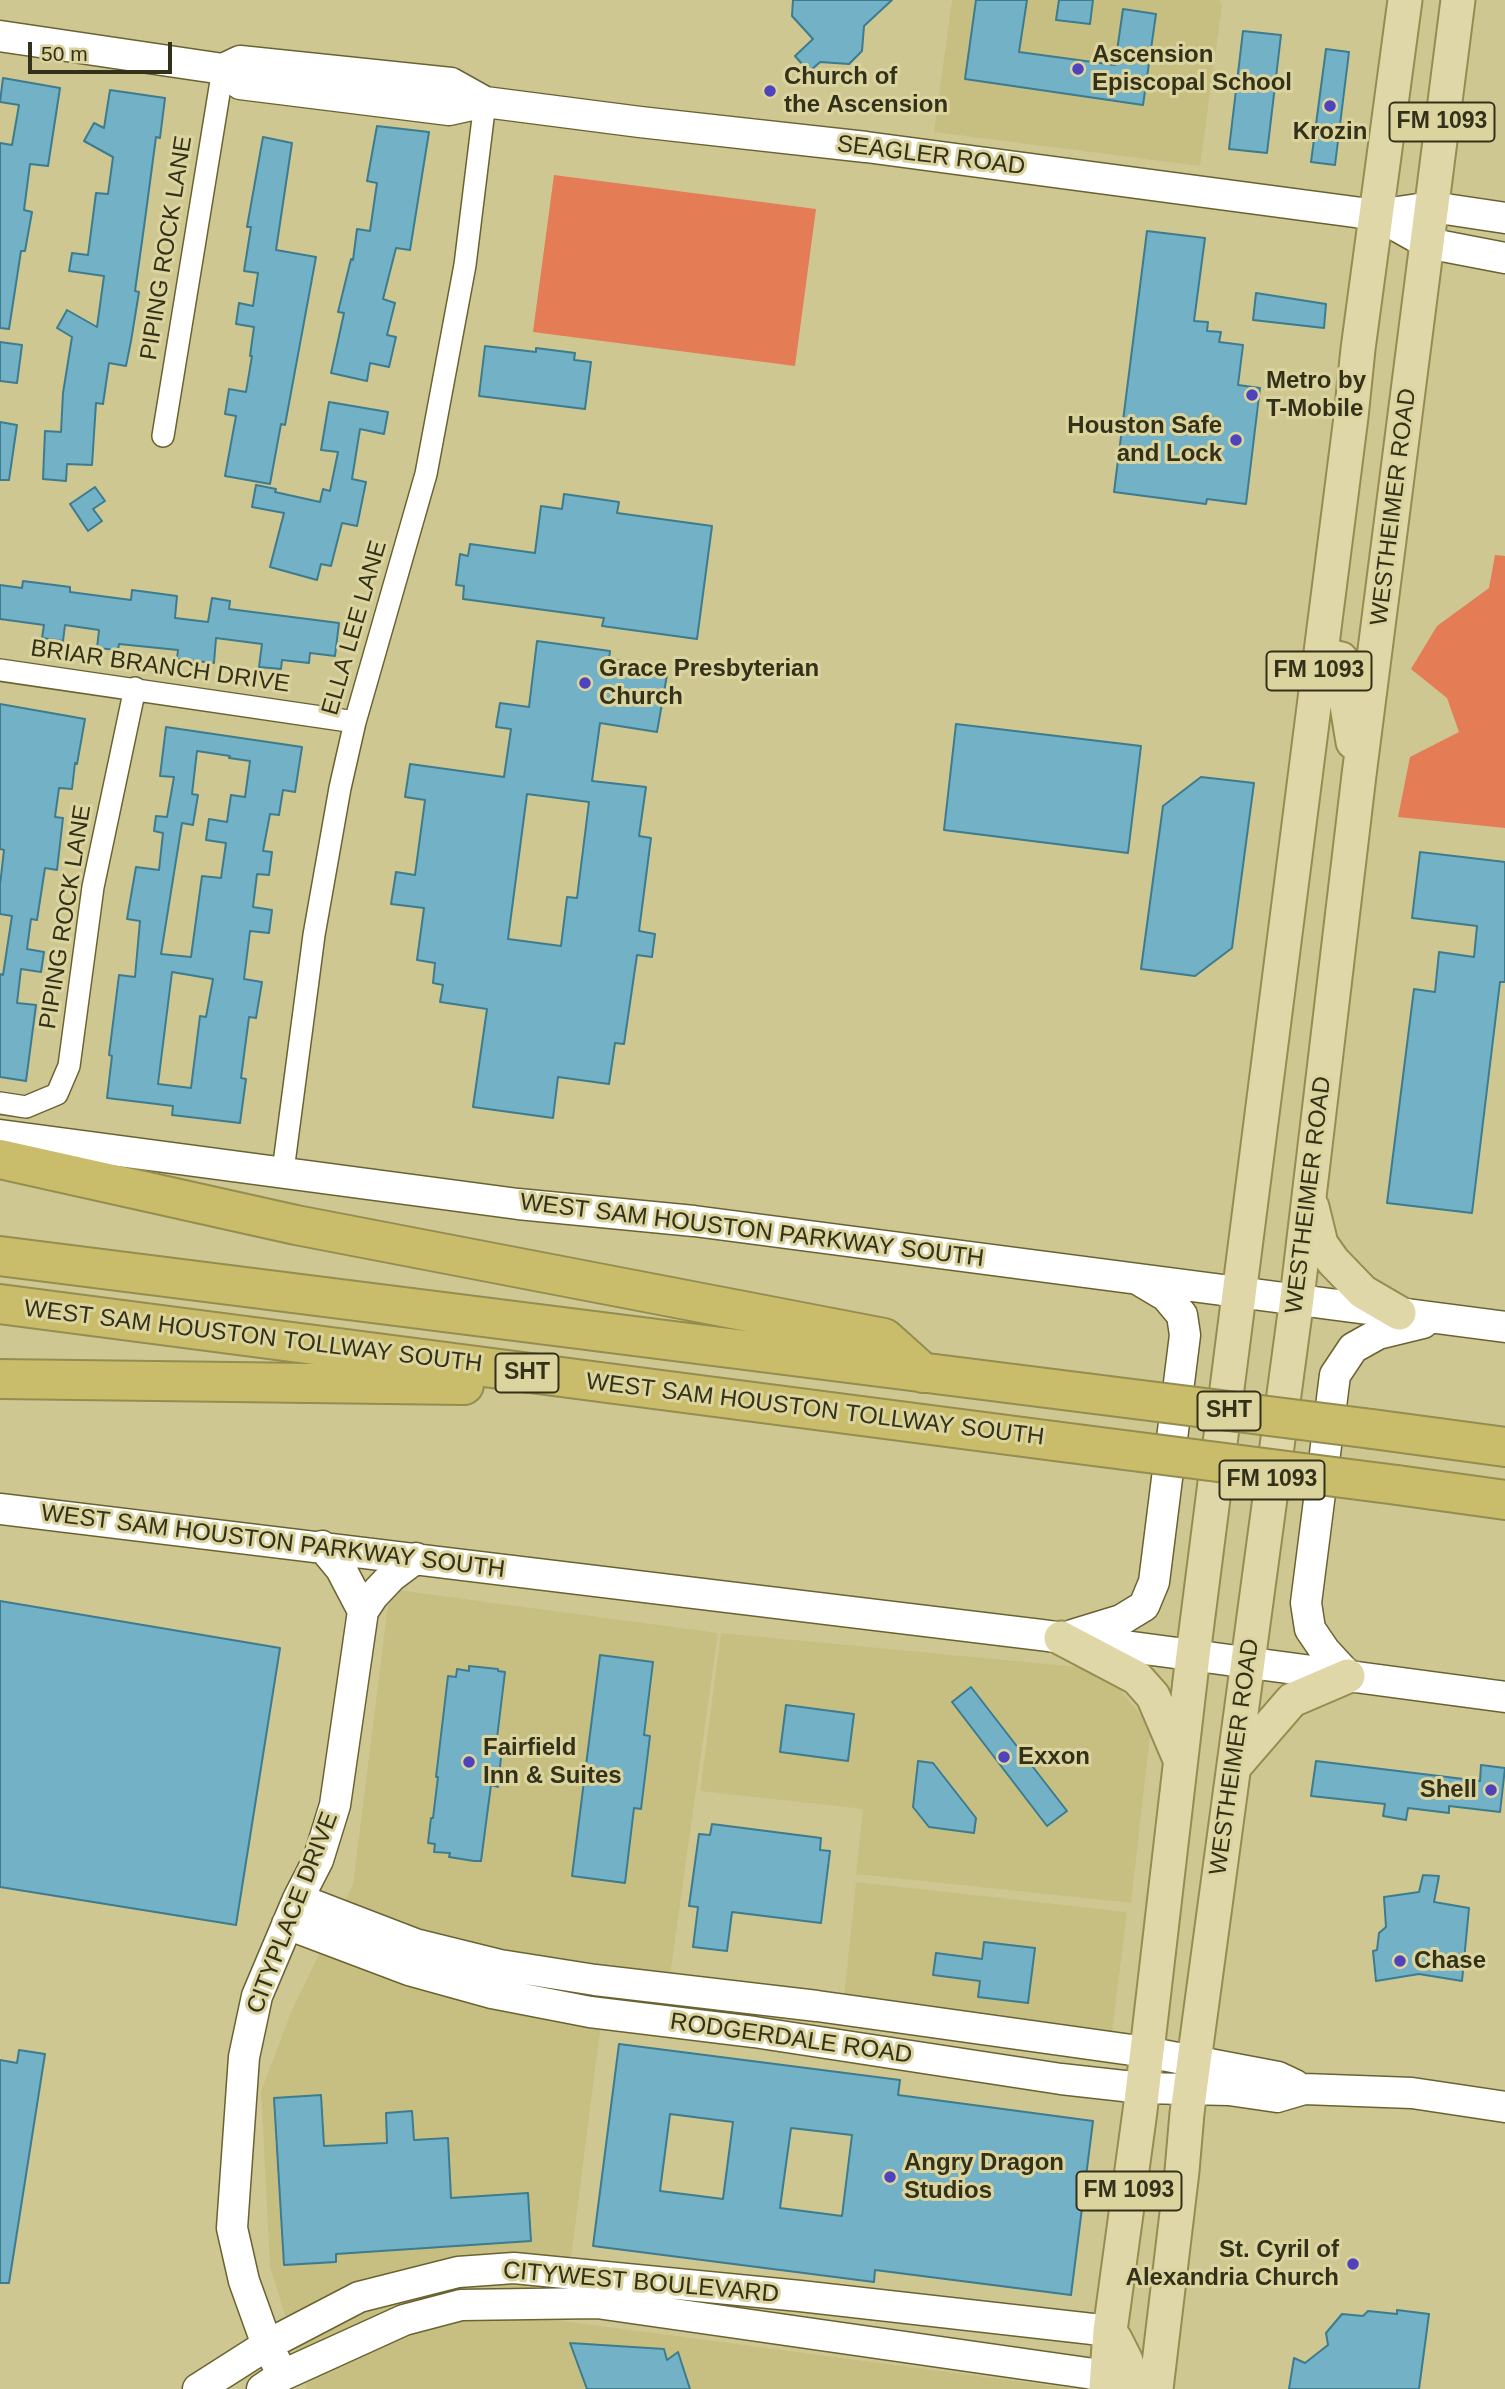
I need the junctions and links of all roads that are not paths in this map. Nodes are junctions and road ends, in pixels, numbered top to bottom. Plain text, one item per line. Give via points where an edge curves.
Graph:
1 (1405, 0) edge
2 (1458, 0) edge
3 (0, 36) edge
4 (223, 69) junction
5 (485, 102) junction
6 (1432, 207) junction
7 (1377, 215) junction
8 (1505, 218) edge
9 (1427, 243) junction
10 (1505, 258) edge
11 (163, 436) dead end
12 (1321, 654) junction
13 (0, 670) edge
14 (135, 688) junction
15 (355, 722) junction
16 (1359, 775) junction
17 (0, 1103) edge
18 (0, 1135) edge
19 (0, 1159) edge
20 (283, 1171) junction
21 (1309, 1194) junction
22 (0, 1256) edge
23 (1137, 1278) junction
24 (1238, 1291) junction
25 (1297, 1298) junction
26 (0, 1304) edge
27 (1399, 1313) junction
28 (1441, 1319) junction
29 (1505, 1327) edge
30 (923, 1373) junction
31 (0, 1379) edge
32 (641, 1387) junction
33 (1505, 1447) edge
34 (1505, 1500) edge
35 (0, 1509) edge
36 (323, 1546) junction
37 (416, 1558) junction
38 (363, 1611) junction
39 (1061, 1638) junction
40 (1193, 1656) junction
41 (1248, 1663) junction
42 (1348, 1676) junction
43 (1505, 1697) edge
44 (1181, 1760) junction
45 (1234, 1767) junction
46 (293, 1912) junction
47 (595, 1980) junction
48 (855, 2011) junction
49 (590, 2012) junction
50 (849, 2046) junction
51 (1146, 2052) junction
52 (1192, 2075) junction
53 (1142, 2088) junction
54 (1505, 2107) edge
55 (1110, 2331) junction
56 (267, 2345) junction
57 (273, 2382) edge
58 (1115, 2385) edge
59 (198, 2389) edge
60 (1156, 2389) edge

1 - 7 main road, FM 1093
2 - 6 main road, WESTHEIMER ROAD / FM 1093
3 - 4 street, SEAGLER ROAD
4 - 5 street, SEAGLER ROAD via 240,61 451,83
4 - 11 street, PIPING ROCK LANE
5 - 7 street, SEAGLER ROAD
5 - 15 street, ELLA LEE LANE via 466,265 426,474
6 - 7 street, SEAGLER ROAD
6 - 8 street, SEAGLER ROAD
6 - 9 main road, WESTHEIMER ROAD / FM 1093
7 - 9 street, SEAGLER ROAD
7 - 12 main road, FM 1093
9 - 10 street, SEAGLER ROAD
9 - 16 main road, WESTHEIMER ROAD / FM 1093
12 - 16 main road via 1345,664 1345,693
12 - 24 main road, FM 1093
13 - 14 street, BRIAR BRANCH DRIVE
14 - 15 street, BRIAR BRANCH DRIVE
14 - 17 street, PIPING ROCK LANE via 93,887 69,1066 58,1094 26,1107
15 - 20 street, ELLA LEE LANE via 314,935
16 - 21 main road, WESTHEIMER ROAD / FM 1093
18 - 20 street, WEST SAM HOUSTON PARKWAY SOUTH
19 - 30 highway via 308,1228 884,1338
20 - 23 street, WEST SAM HOUSTON PARKWAY SOUTH via 518,1204 694,1221
21 - 25 main road, WESTHEIMER ROAD / FM 1093
21 - 27 main road via 1321,1244 1333,1261 1363,1292
22 - 30 highway, WEST SAM HOUSTON TOLLWAY SOUTH / SHT
23 - 24 street, WEST SAM HOUSTON PARKWAY SOUTH
23 - 39 street via 1166,1296 1182,1315 1185,1335 1154,1582 1144,1606 1121,1620
24 - 25 street, WEST SAM HOUSTON PARKWAY SOUTH
24 - 40 main road, FM 1093
25 - 27 street, WEST SAM HOUSTON PARKWAY SOUTH
25 - 41 main road, WESTHEIMER ROAD / FM 1093
26 - 32 highway, WEST SAM HOUSTON TOLLWAY SOUTH / SHT
27 - 28 street, WEST SAM HOUSTON PARKWAY SOUTH
28 - 29 street, WEST SAM HOUSTON PARKWAY SOUTH
28 - 42 street via 1378,1334 1353,1348 1335,1375 1307,1603 1310,1629
30 - 33 highway, WEST SAM HOUSTON TOLLWAY SOUTH / SHT, bridge
31 - 32 highway
32 - 34 highway, WEST SAM HOUSTON TOLLWAY SOUTH / SHT, bridge
35 - 36 street, WEST SAM HOUSTON PARKWAY SOUTH
36 - 37 street, WEST SAM HOUSTON PARKWAY SOUTH
36 - 38 street
37 - 38 street via 392,1576
37 - 39 street, WEST SAM HOUSTON PARKWAY SOUTH
38 - 46 street, CITYPLACE DRIVE via 335,1805 318,1860
39 - 40 street, WEST SAM HOUSTON PARKWAY SOUTH
39 - 44 main road via 1137,1678 1153,1696
40 - 41 street, WEST SAM HOUSTON PARKWAY SOUTH
40 - 44 main road, FM 1093
41 - 42 street, WEST SAM HOUSTON PARKWAY SOUTH
41 - 45 main road, WESTHEIMER ROAD / FM 1093
42 - 43 street, WEST SAM HOUSTON PARKWAY SOUTH
42 - 45 main road via 1293,1700
44 - 51 main road, FM 1093
45 - 52 main road, WESTHEIMER ROAD / FM 1093
46 - 47 street, RODGERDALE ROAD via 500,1965
46 - 49 street, RODGERDALE ROAD via 409,1970 492,1993
46 - 56 street, CITYPLACE DRIVE via 257,1996 244,2057 232,2228 244,2281
47 - 48 street, RODGERDALE ROAD
47 - 49 street
48 - 50 street
48 - 51 street, RODGERDALE ROAD
49 - 50 street, RODGERDALE ROAD
50 - 53 street, RODGERDALE ROAD
51 - 52 street, RODGERDALE ROAD
51 - 53 main road, FM 1093
52 - 53 street, RODGERDALE ROAD
52 - 54 street, RODGERDALE ROAD via 1229,2090 1277,2097 1304,2089 1415,2093
52 - 60 main road, WESTHEIMER ROAD / FM 1093
53 - 55 main road, FM 1093
55 - 56 street, CITYWEST BOULEVARD via 514,2268 458,2272 359,2297
55 - 58 main road via 1130,2374
56 - 57 street, CITYPLACE DRIVE
56 - 59 street, CITYWEST BOULEVARD
57 - 58 street, CITYWEST BOULEVARD via 404,2320 461,2305 597,2303

